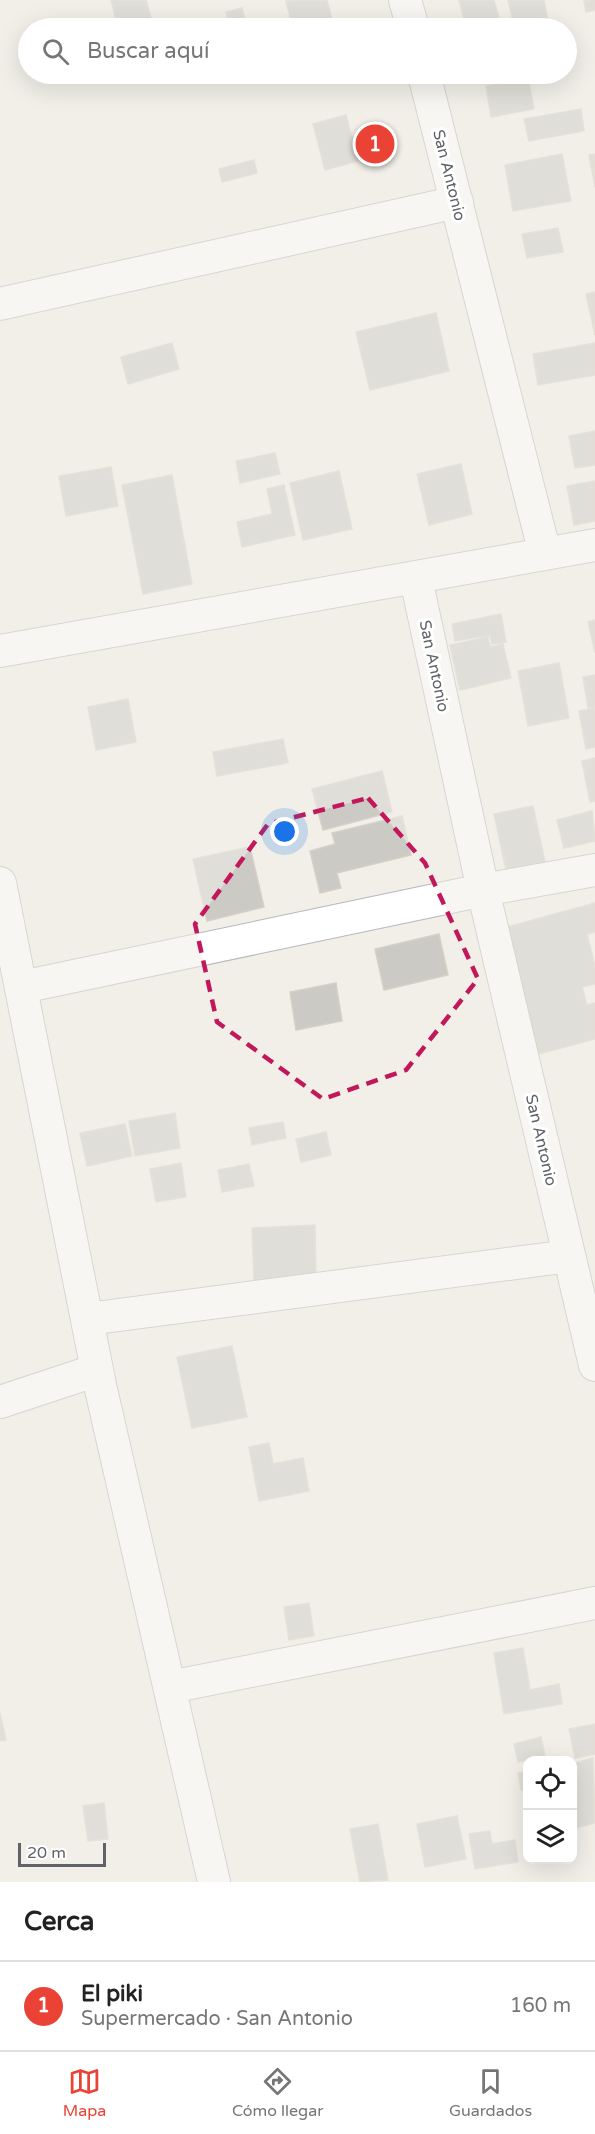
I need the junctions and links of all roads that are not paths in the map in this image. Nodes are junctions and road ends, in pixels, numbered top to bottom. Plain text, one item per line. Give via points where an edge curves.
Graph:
1 (405, 0) edge
2 (410, 18) edge
3 (427, 84) edge
4 (458, 202) junction
5 (0, 304) edge
6 (595, 545) edge
7 (545, 554) junction
8 (416, 579) junction
9 (0, 651) edge
10 (595, 870) edge
11 (0, 883) edge
12 (483, 890) junction
13 (22, 987) junction
14 (570, 1256) junction
15 (88, 1319) junction
16 (595, 1365) edge
17 (99, 1378) junction
18 (0, 1401) edge
19 (595, 1603) edge
20 (170, 1687) junction
21 (214, 1882) edge

1 - 2 street
3 - 4 street, San Antonio
4 - 5 street
4 - 7 street, San Antonio
6 - 7 street
7 - 8 street
8 - 9 street
8 - 12 street, San Antonio
10 - 12 street
11 - 13 street
12 - 13 street
12 - 14 street, San Antonio
13 - 15 street
14 - 15 street
14 - 16 street, San Antonio
15 - 17 street
17 - 18 street
17 - 20 street
19 - 20 street
20 - 21 street

